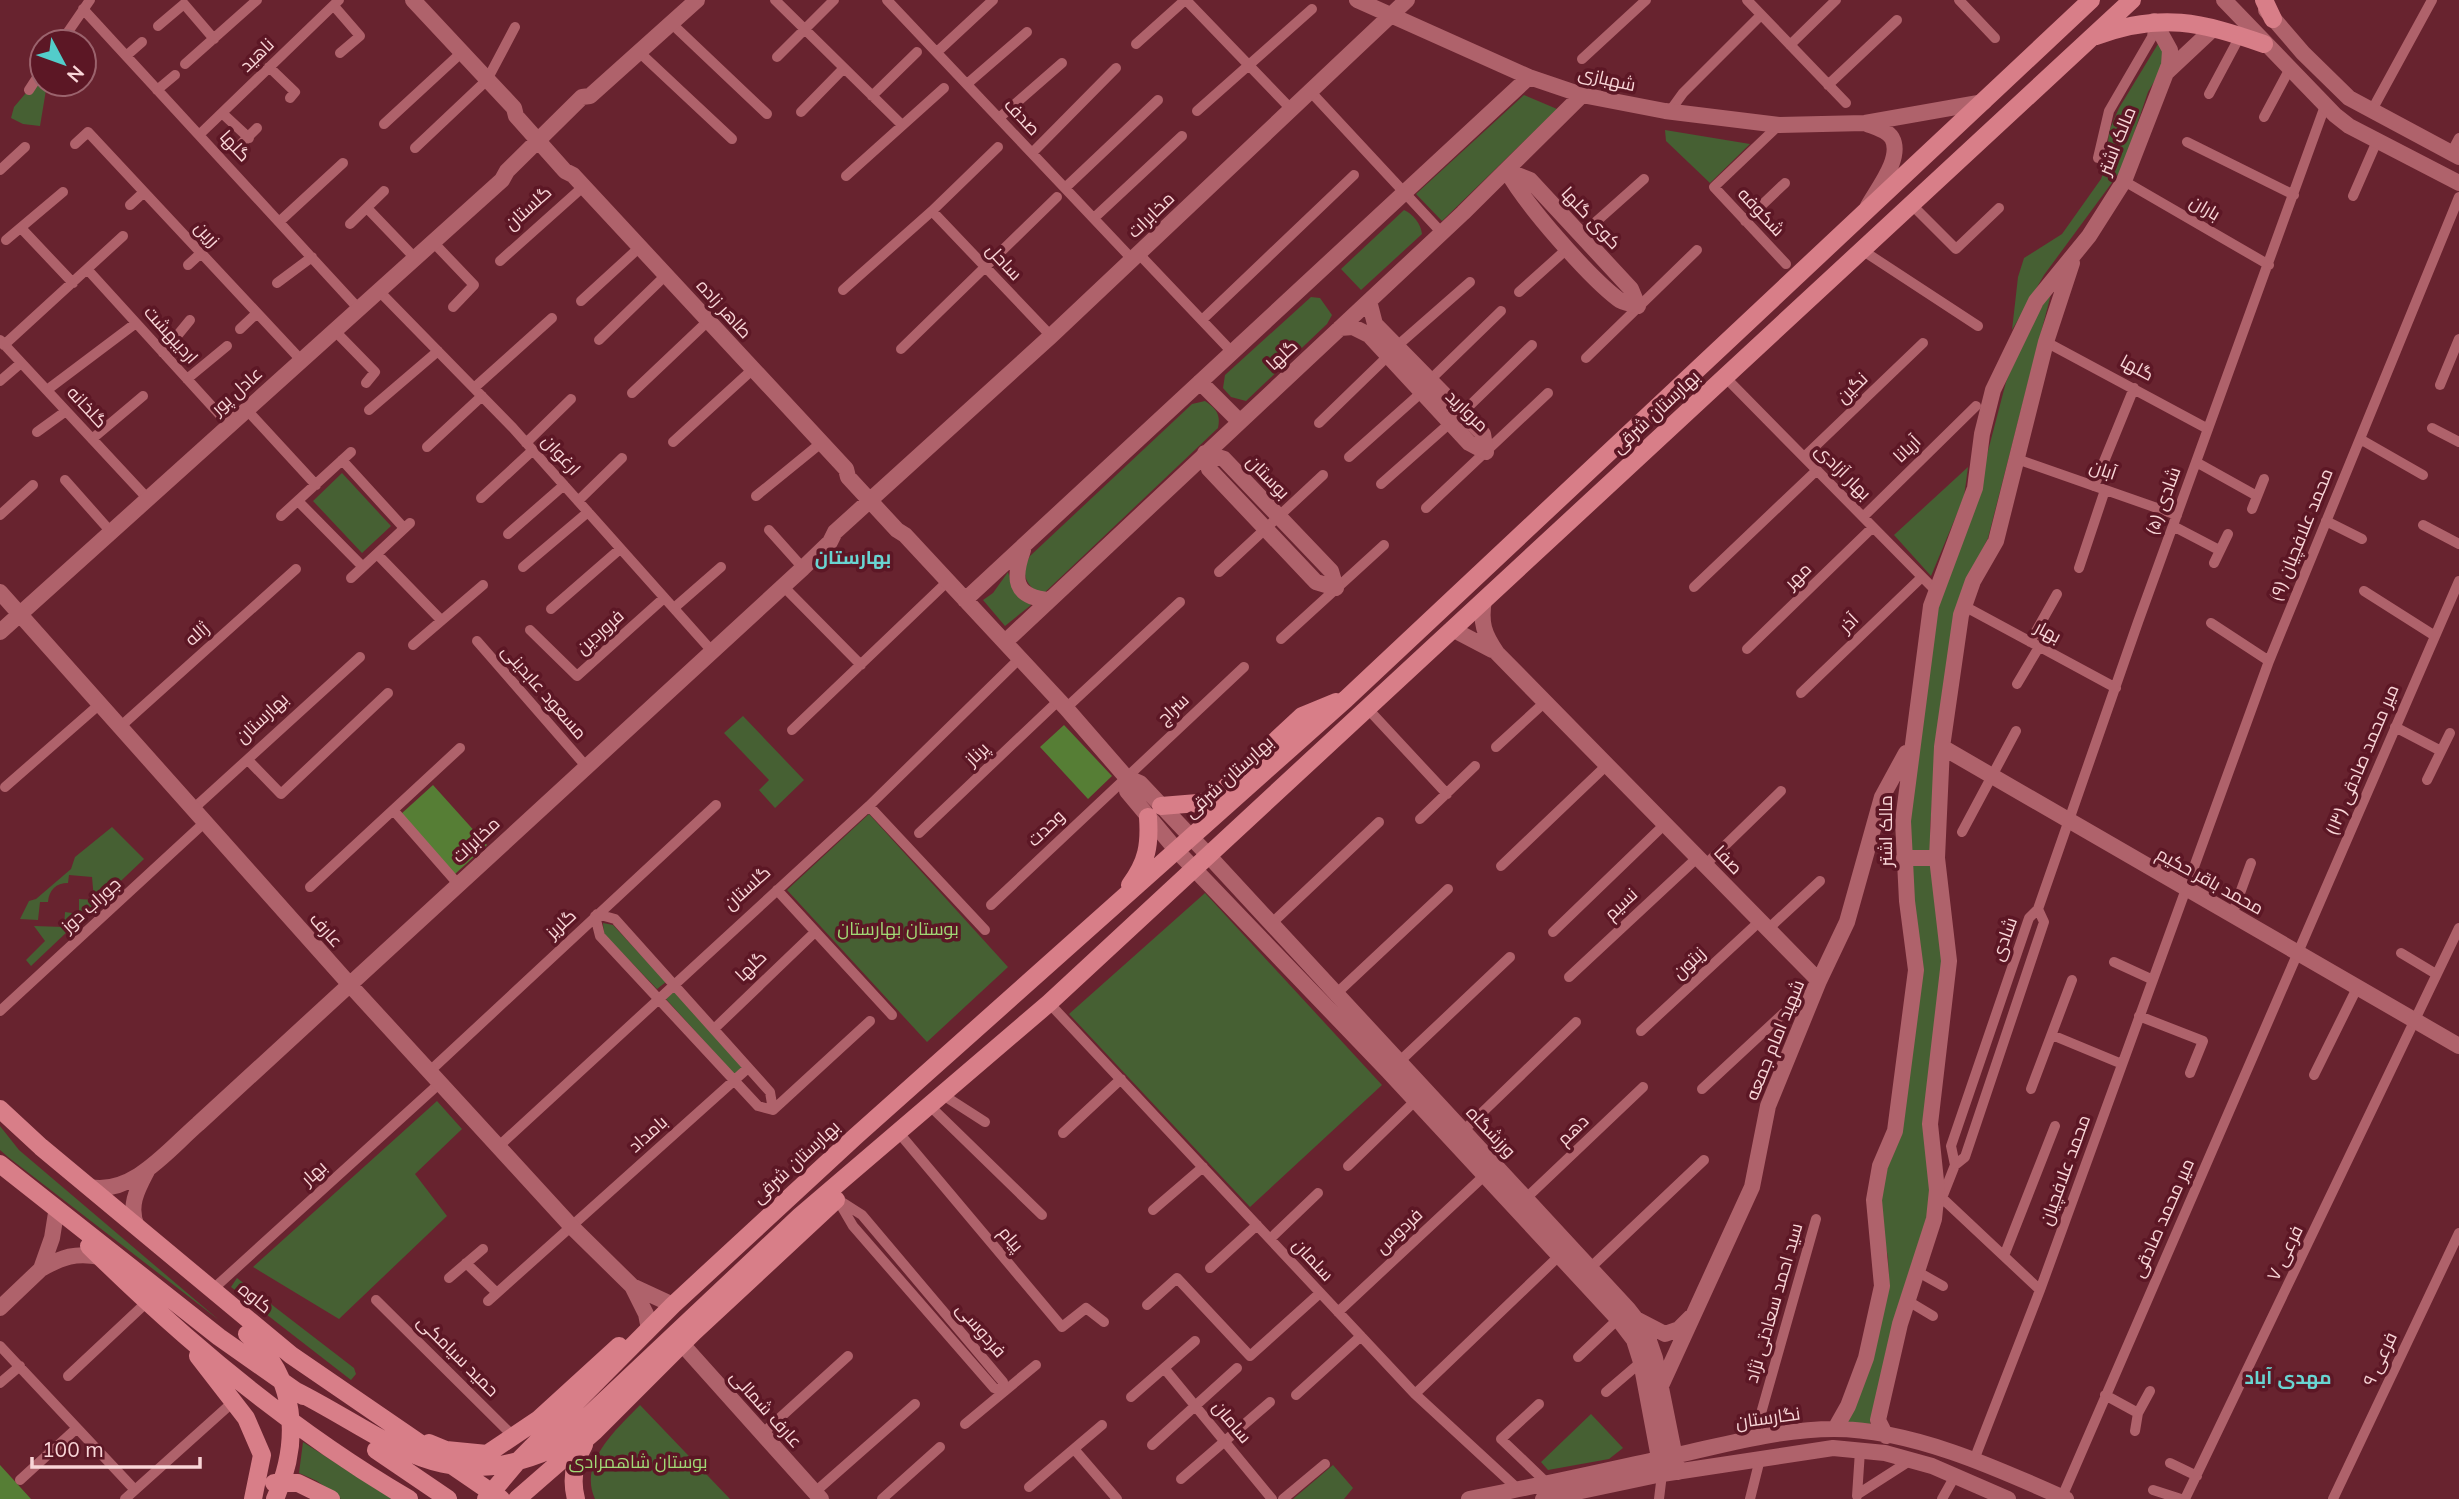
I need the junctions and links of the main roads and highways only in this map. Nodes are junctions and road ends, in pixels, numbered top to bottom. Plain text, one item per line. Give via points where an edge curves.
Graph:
1 (2091, 0) edge
2 (2263, 0) edge
3 (2126, 3) edge
4 (2273, 19) road end
5 (2086, 40) junction
6 (2264, 44) road end
7 (1346, 699) junction
8 (1114, 908) junction
9 (5, 1113) edge
10 (0, 1164) edge
11 (863, 1164) junction
12 (34, 1192) junction
13 (102, 1251) junction
14 (178, 1331) junction
15 (644, 1334) junction
16 (600, 1378) junction
17 (639, 1387) junction
18 (294, 1390) junction
19 (595, 1431) junction
20 (406, 1435) junction
21 (426, 1448) junction
22 (300, 1491) edge
23 (254, 1495) edge
24 (403, 1496) edge
25 (493, 1497) edge
26 (275, 1499) edge
27 (331, 1499) edge
28 (448, 1499) edge
29 (517, 1499) edge
30 (576, 1499) edge

1 - 7 main road, بهارستان شرقی
2 - 4 main road
3 - 5 main road, بهارستان شرقی
5 - 6 main road via 2123,26 2154,21 2214,28
5 - 11 main road, بهارستان شرقی via 1049,1003
7 - 8 main road, بهارستان شرقی
7 - 8 main road via 1302,716 1210,802 1155,811 1150,848
8 - 15 main road, بهارستان شرقی via 856,1136
9 - 20 main road, کاوه via 291,1354
9 - 26 main road via 32,1153 264,1348 287,1391 292,1438
10 - 12 main road
11 - 17 main road via 837,1199
11 - 18 main road via 769,1245 554,1448 516,1466 485,1473 429,1467
12 - 13 main road
12 - 13 main road
13 - 14 main road
13 - 18 main road
14 - 23 main road via 246,1418 262,1455
14 - 24 main road via 314,1441
15 - 16 main road, بهارستان شرقی
15 - 20 main road via 613,1348 515,1437 487,1454 446,1450
16 - 17 main road via 582,1406 588,1418 606,1413
16 - 25 main road, بهارستان شرقی
17 - 19 main road
18 - 28 main road
19 - 29 main road
19 - 30 main road via 577,1458
20 - 21 main road, کاوه
21 - 24 main road via 428,1475
21 - 25 main road, کاوه
22 - 23 main road via 278,1482
22 - 27 main road

